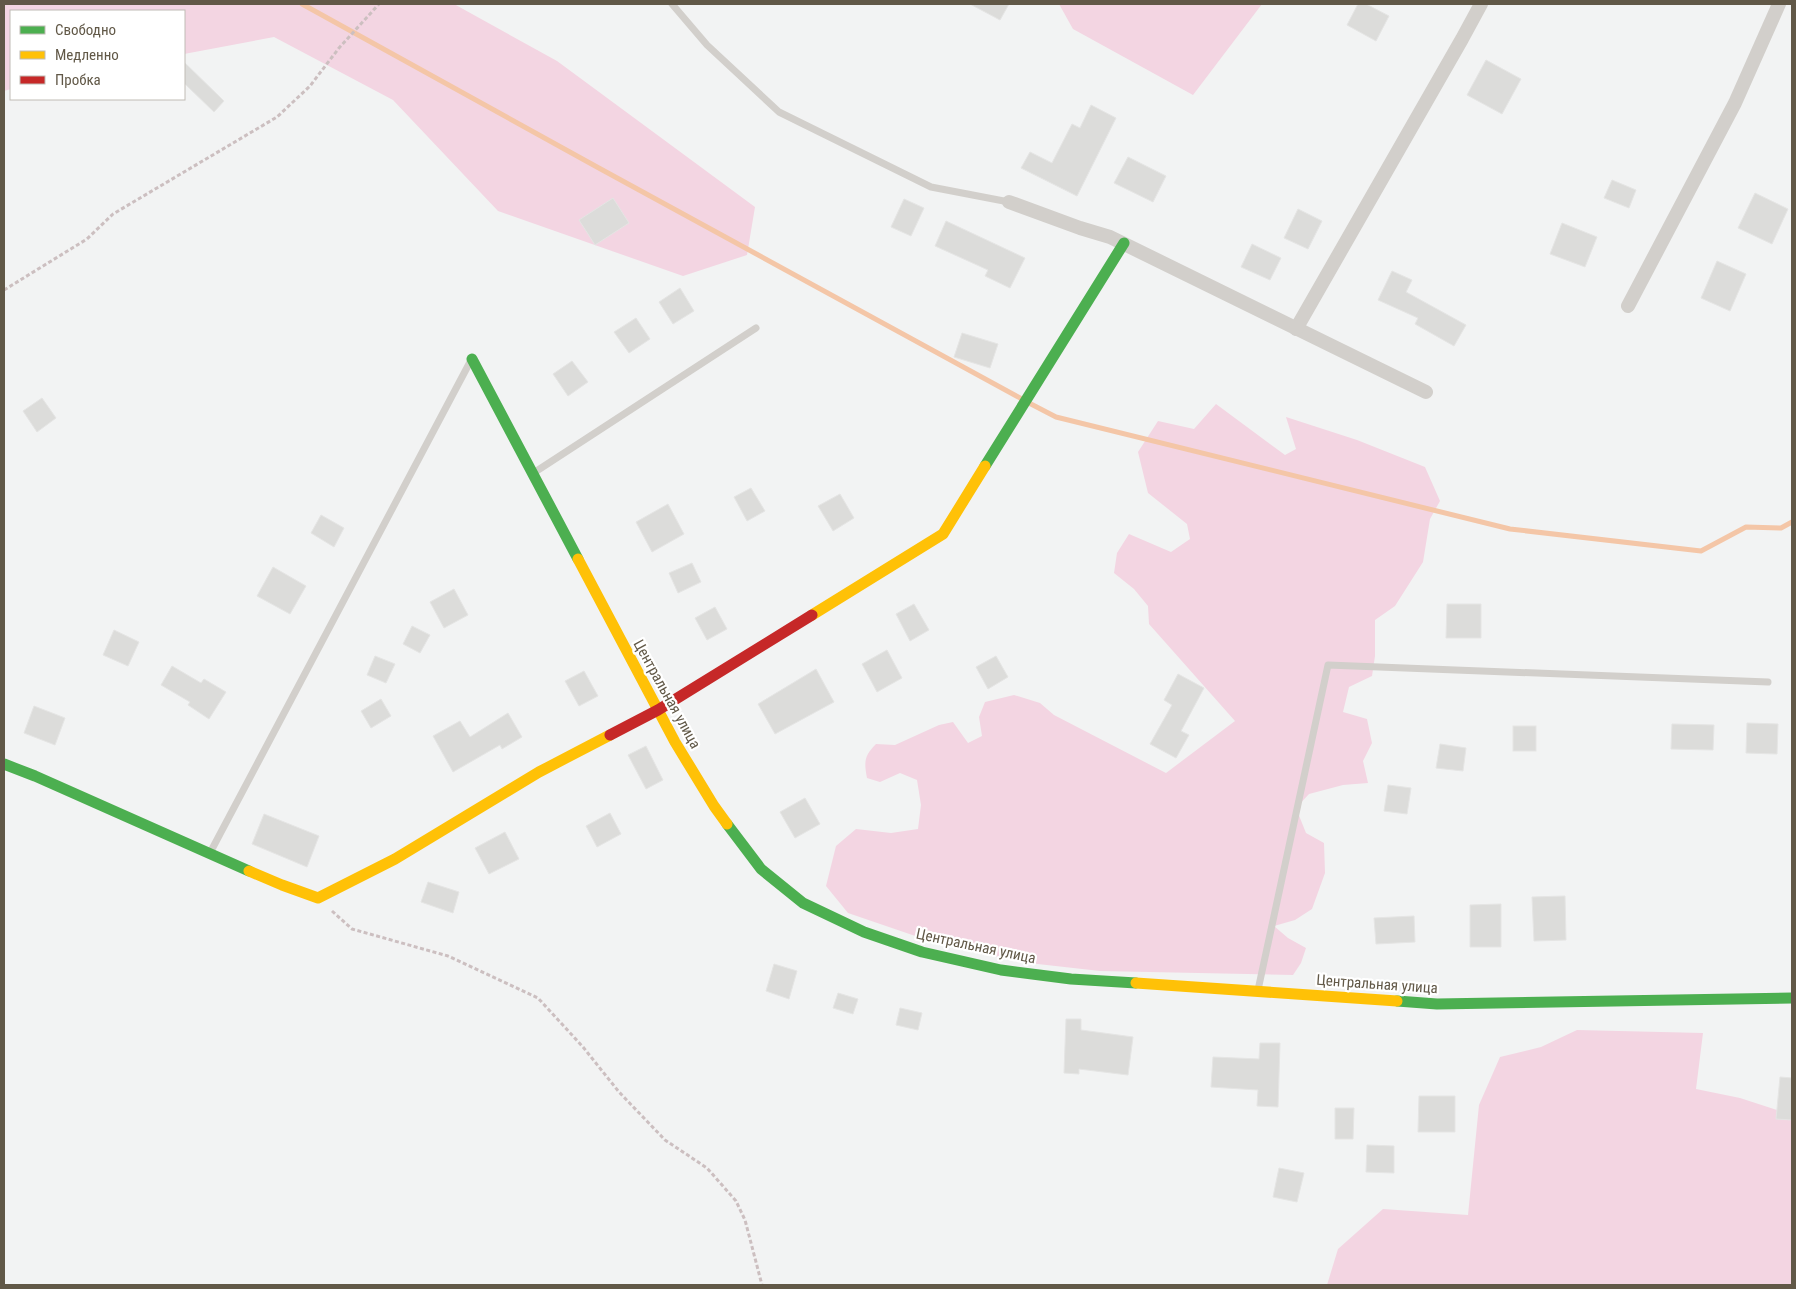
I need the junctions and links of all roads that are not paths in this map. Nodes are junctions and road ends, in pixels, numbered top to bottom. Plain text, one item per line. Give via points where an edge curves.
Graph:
1 (672, 4) edge
2 (1481, 4) edge
3 (1780, 4) edge
4 (1009, 202) joint
5 (1124, 243) junction
6 (1628, 306) dead end
7 (756, 328) dead end
8 (1296, 329) junction
9 (472, 359) joint
10 (1426, 392) dead end
11 (532, 473) junction
12 (1768, 682) dead end
13 (658, 710) junction
14 (4, 764) edge
15 (210, 853) junction
16 (1258, 991) junction
17 (1792, 998) edge

1 - 4 lane via 708,45 779,112 931,187
2 - 8 street
3 - 6 street via 1735,103
4 - 5 street
5 - 8 street
5 - 13 street via 943,534
7 - 11 lane
8 - 10 street
9 - 11 street, Центральная улица
9 - 15 lane
11 - 13 street, Центральная улица
12 - 16 lane via 1328,665
13 - 15 street via 539,772 395,859 318,898
13 - 16 street, Центральная улица via 714,806 761,869 803,903 864,932 922,952 1001,970 1071,979
14 - 15 street
16 - 17 street, Центральная улица via 1437,1004

